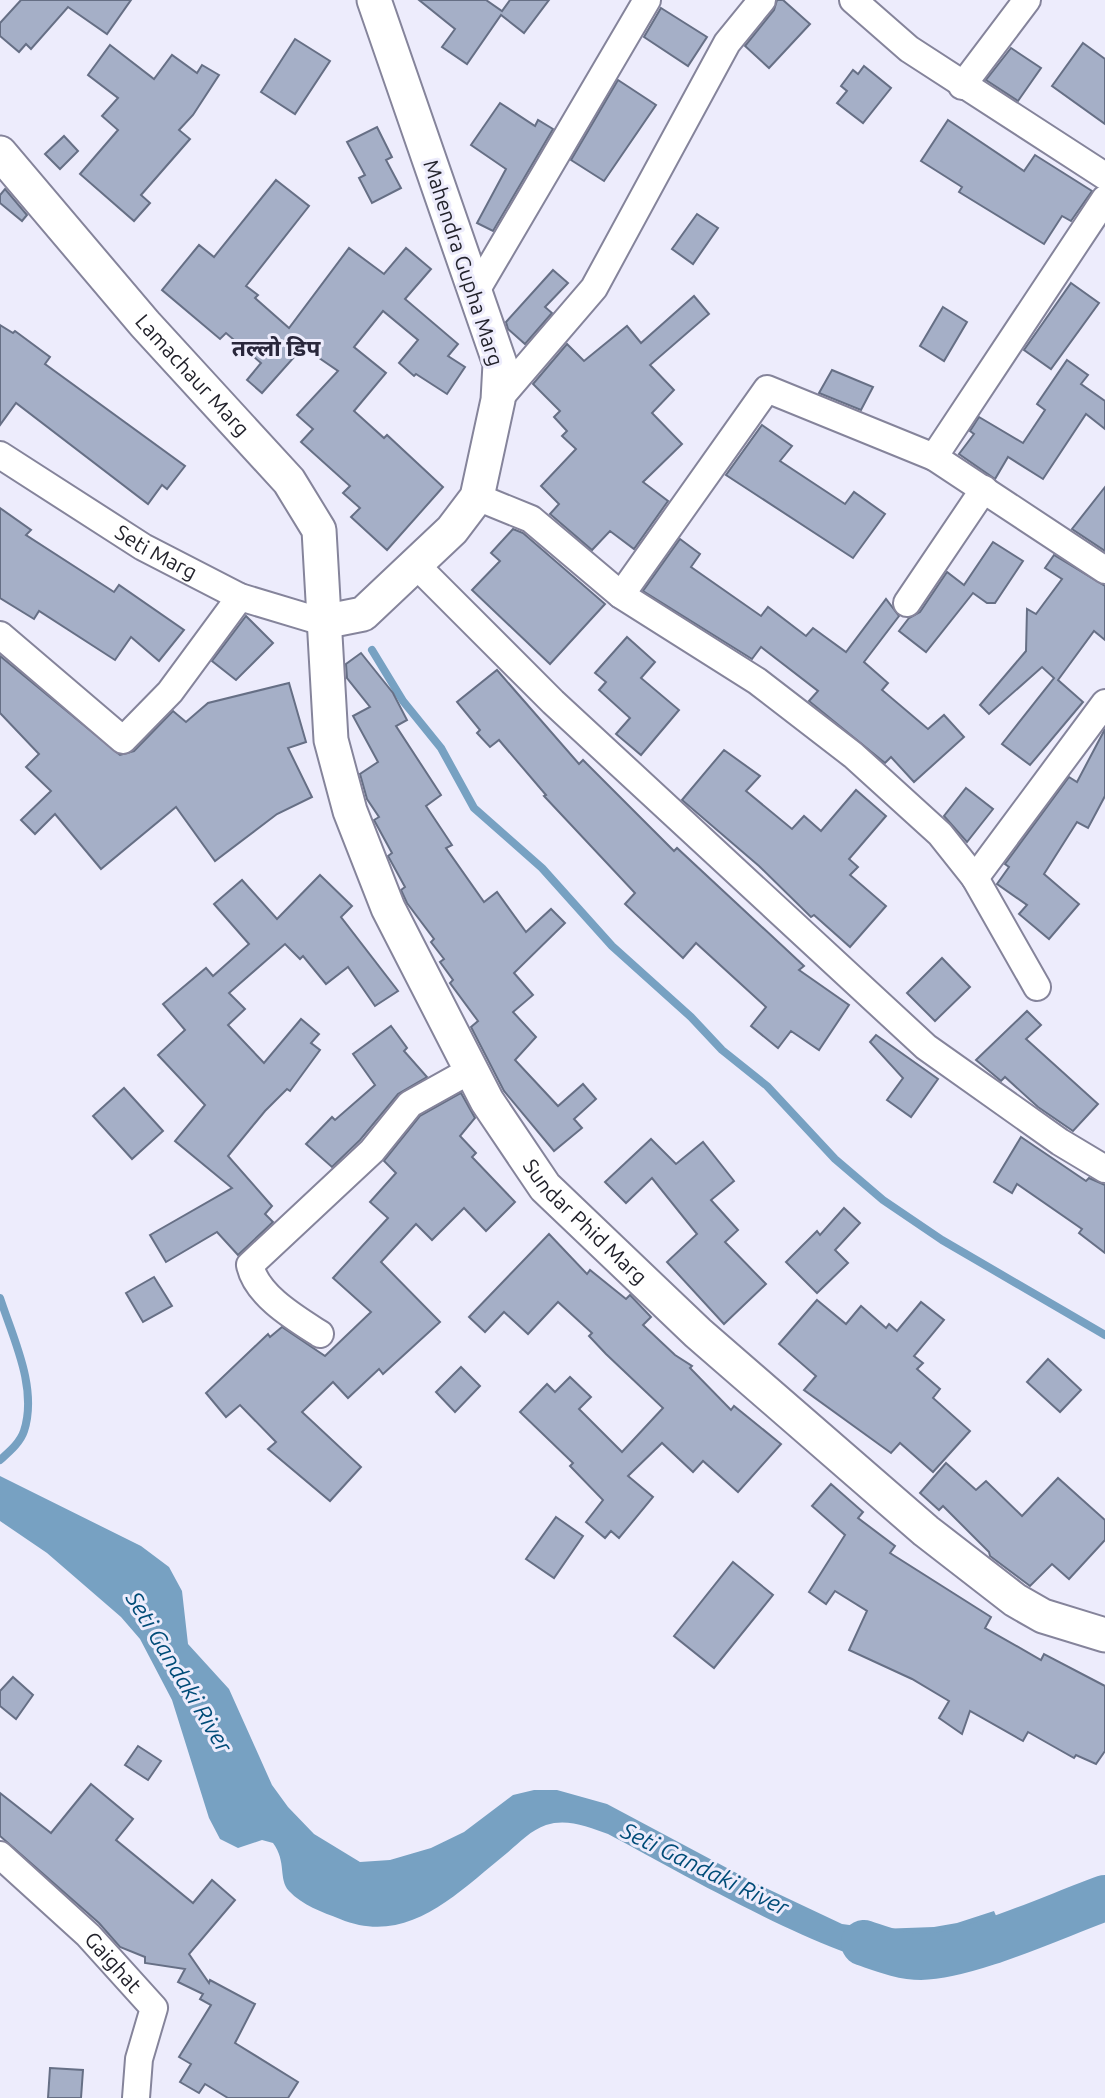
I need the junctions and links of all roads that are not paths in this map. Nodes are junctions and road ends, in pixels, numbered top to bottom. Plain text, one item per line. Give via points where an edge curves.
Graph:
1 (374, 0) edge
2 (647, 0) edge
3 (762, 0) edge
4 (853, 0) edge
5 (1027, 0) edge
6 (962, 86) junction
7 (0, 153) edge
8 (1105, 176) edge
9 (1105, 199) edge
10 (476, 291) junction
11 (498, 400) junction
12 (0, 455) edge
13 (934, 457) junction
14 (984, 489) junction
15 (477, 497) junction
16 (415, 565) junction
17 (1105, 570) edge
18 (621, 595) junction
19 (240, 597) junction
20 (908, 603) dead end
21 (323, 622) junction
22 (0, 635) edge
23 (1105, 702) edge
24 (975, 878) junction
25 (1037, 987) dead end
26 (471, 1070) junction
27 (1103, 1163) edge
28 (320, 1334) dead end
29 (1105, 1635) edge
30 (0, 1855) edge
31 (136, 2098) edge

1 - 10 main road, Mahendra Gupha Marg
2 - 10 street
3 - 11 street via 727,43 594,288
4 - 6 street via 909,49
5 - 6 street
6 - 8 street
7 - 21 main road, Lamachaur Marg via 145,324 289,481 320,530
9 - 13 street
10 - 11 main road, Mahendra Gupha Marg via 500,364
11 - 15 main road, Mahendra Gupha Marg
12 - 19 street, Seti Marg via 143,547
13 - 14 street
13 - 18 street via 767,388
14 - 17 street
14 - 20 street
15 - 16 main road, Mahendra Gupha Marg via 452,530
15 - 18 street via 531,519
16 - 21 main road, Mahendra Gupha Marg via 363,614
16 - 27 street via 552,702 926,1047 1060,1142
18 - 24 street via 757,681 853,755 940,834
19 - 21 street, Seti Marg
19 - 22 street via 170,692 123,740
21 - 26 main road, Sundar Phid Marg via 331,740 350,811 388,908
23 - 24 street
24 - 25 street
26 - 28 street via 410,1104 372,1150 250,1265 253,1279 268,1295
26 - 29 main road, Sundar Phid Marg via 545,1187 698,1333 926,1531 1015,1600 1043,1616
30 - 31 street, Gaighat via 88,1935 154,2008 139,2059

